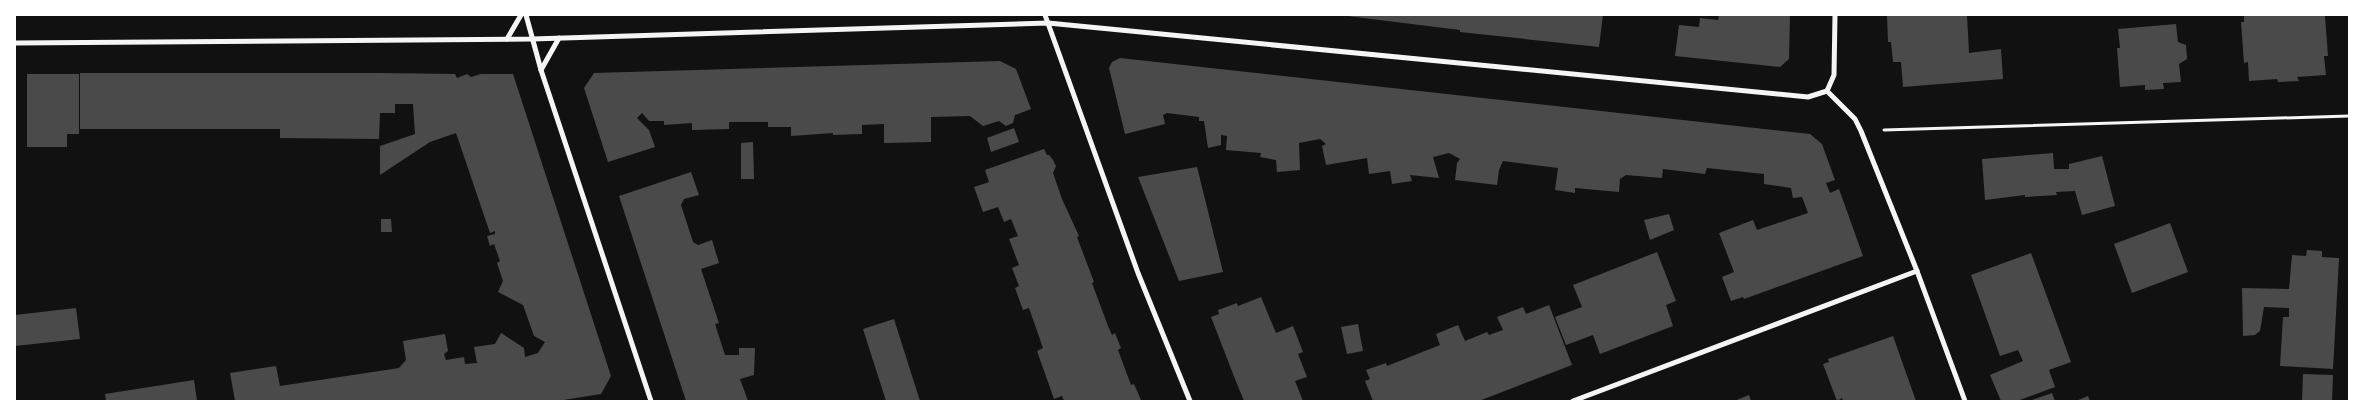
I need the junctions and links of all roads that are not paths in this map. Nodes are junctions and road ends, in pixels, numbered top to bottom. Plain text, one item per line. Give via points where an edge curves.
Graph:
1 (520, 15) edge
2 (526, 15) edge
3 (1045, 15) edge
4 (1835, 15) edge
5 (1048, 24) junction
6 (559, 38) junction
7 (507, 39) junction
8 (532, 39) junction
9 (15, 43) edge
10 (541, 70) junction
11 (1827, 91) junction
12 (1917, 270) junction
13 (651, 401) edge
14 (1190, 401) edge
15 (1573, 401) edge
16 (1964, 401) edge

1 - 7 street
2 - 8 street
3 - 5 street
4 - 11 street via 1834,75
5 - 6 street
5 - 11 street via 1808,97
5 - 14 street via 1138,273
6 - 8 street
6 - 10 street
7 - 8 street
7 - 9 street
8 - 10 street
10 - 13 street
11 - 12 street via 1855,119
12 - 15 street
12 - 16 street

